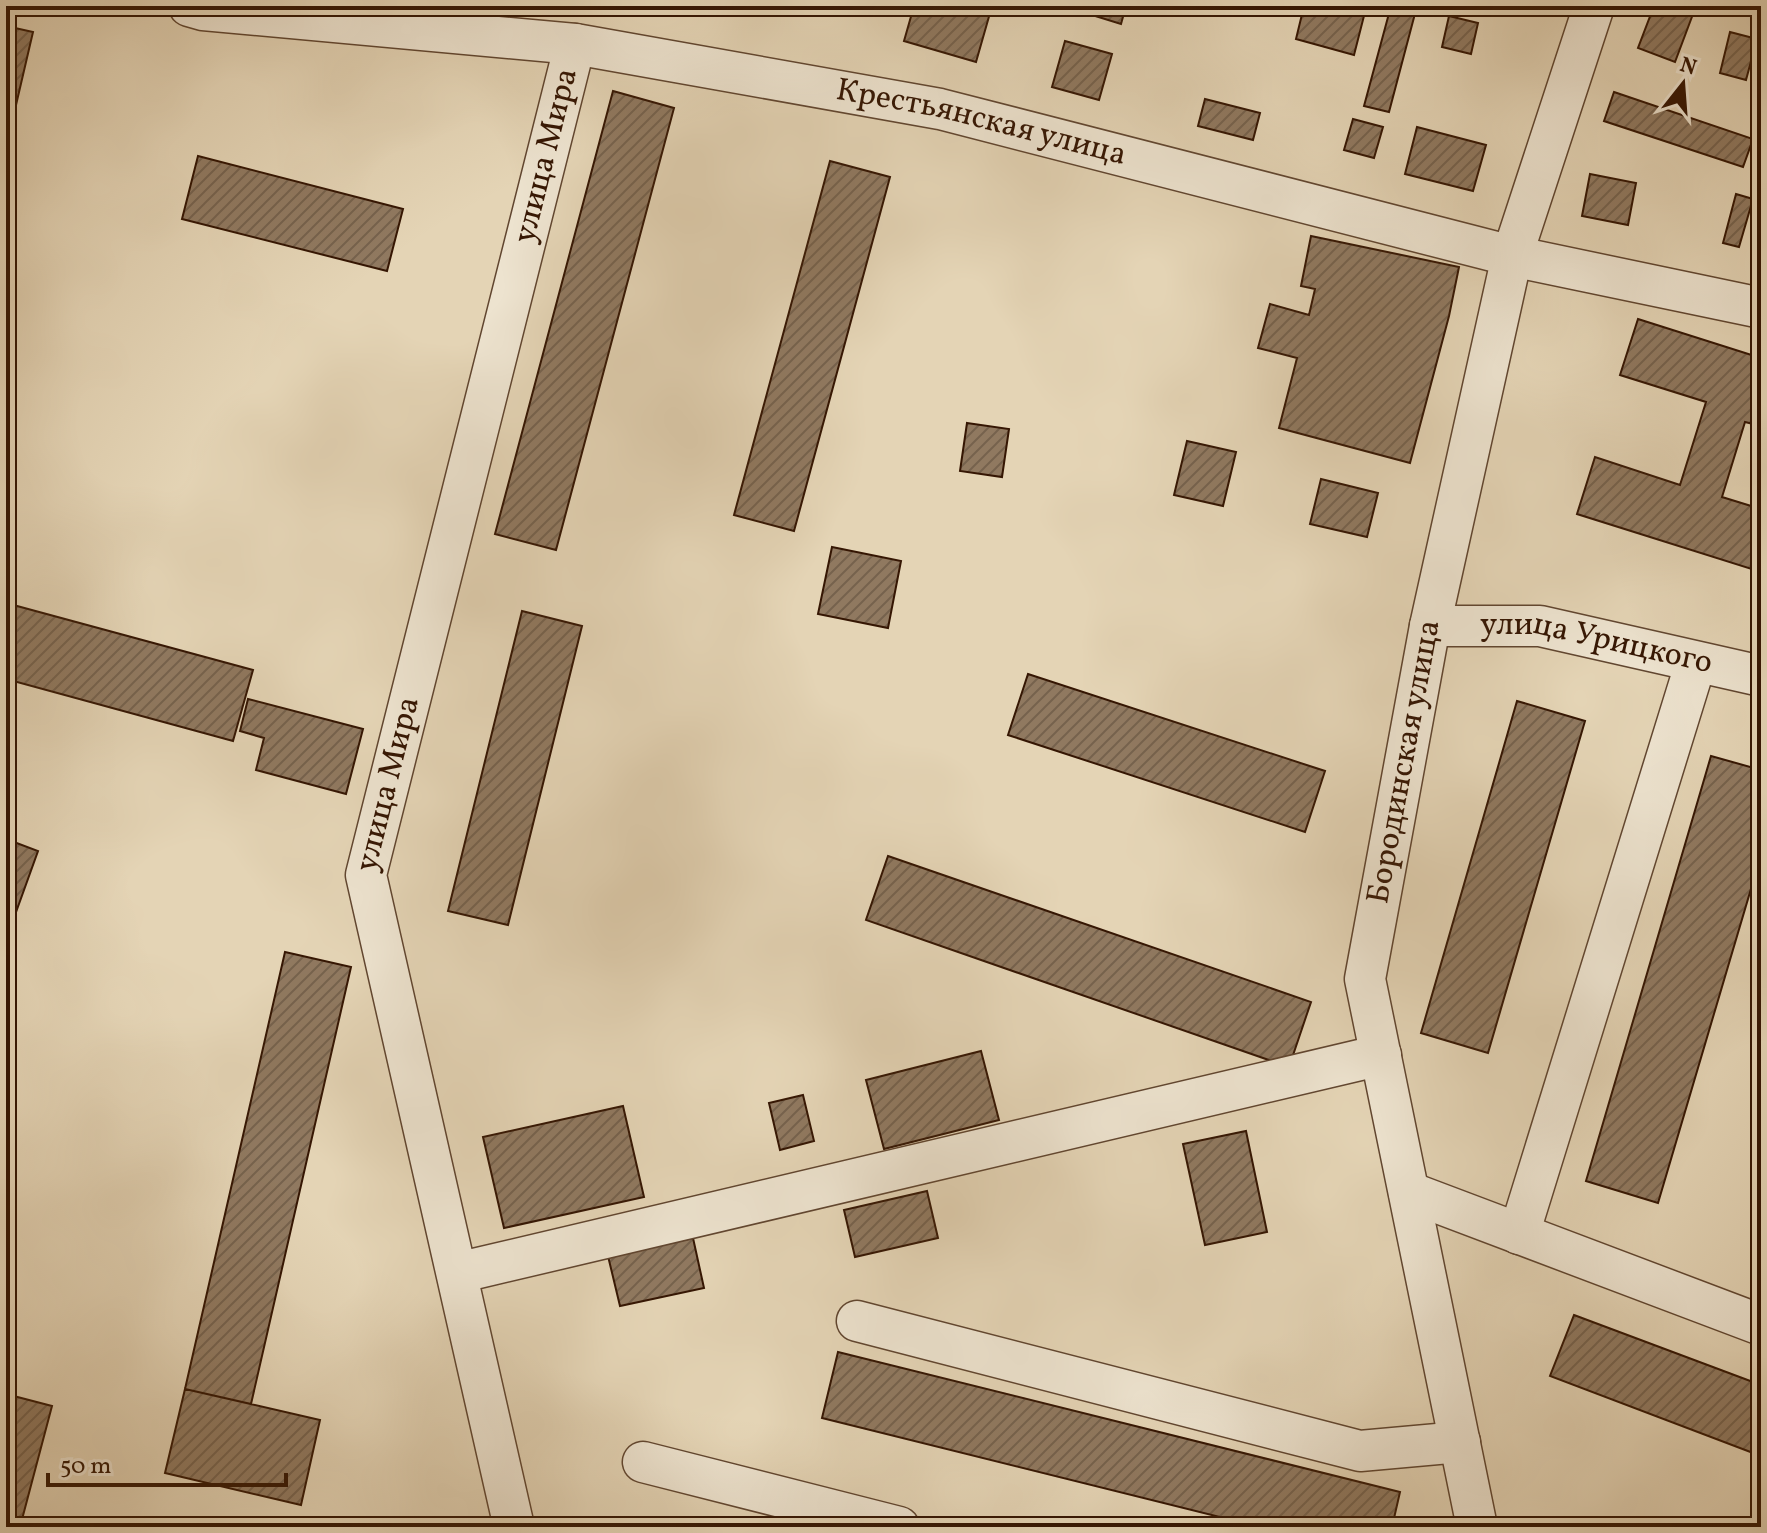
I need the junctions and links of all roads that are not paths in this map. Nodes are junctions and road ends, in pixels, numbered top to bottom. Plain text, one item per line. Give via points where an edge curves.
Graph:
1 (189, 6) edge
2 (1594, 6) edge
3 (575, 44) junction
4 (1512, 256) junction
5 (1761, 308) edge
6 (1430, 626) junction
7 (1696, 662) junction
8 (1761, 676) edge
9 (1381, 1055) junction
10 (1409, 1192) junction
11 (1519, 1234) junction
12 (457, 1273) junction
13 (857, 1321) dead end
14 (1761, 1325) edge
15 (1460, 1442) junction
16 (643, 1462) dead end
17 (514, 1527) edge
18 (899, 1527) edge
19 (1477, 1527) edge

1 - 3 street, Крестьянская улица
2 - 4 street, Бородинская улица
3 - 4 street, Крестьянская улица via 940,109
3 - 12 street, улица Мира via 366,875
4 - 5 street, Крестьянская улица
4 - 6 street, Бородинская улица
6 - 7 street, улица Урицкого via 1540,626
6 - 9 street, Бородинская улица via 1365,979
7 - 8 street, улица Урицкого
7 - 11 street
9 - 10 street, Бородинская улица
9 - 12 street
10 - 11 street
10 - 15 street, Бородинская улица
11 - 14 street
12 - 17 street, улица Мира
13 - 15 street via 1360,1451
15 - 19 street, Бородинская улица
16 - 18 street

